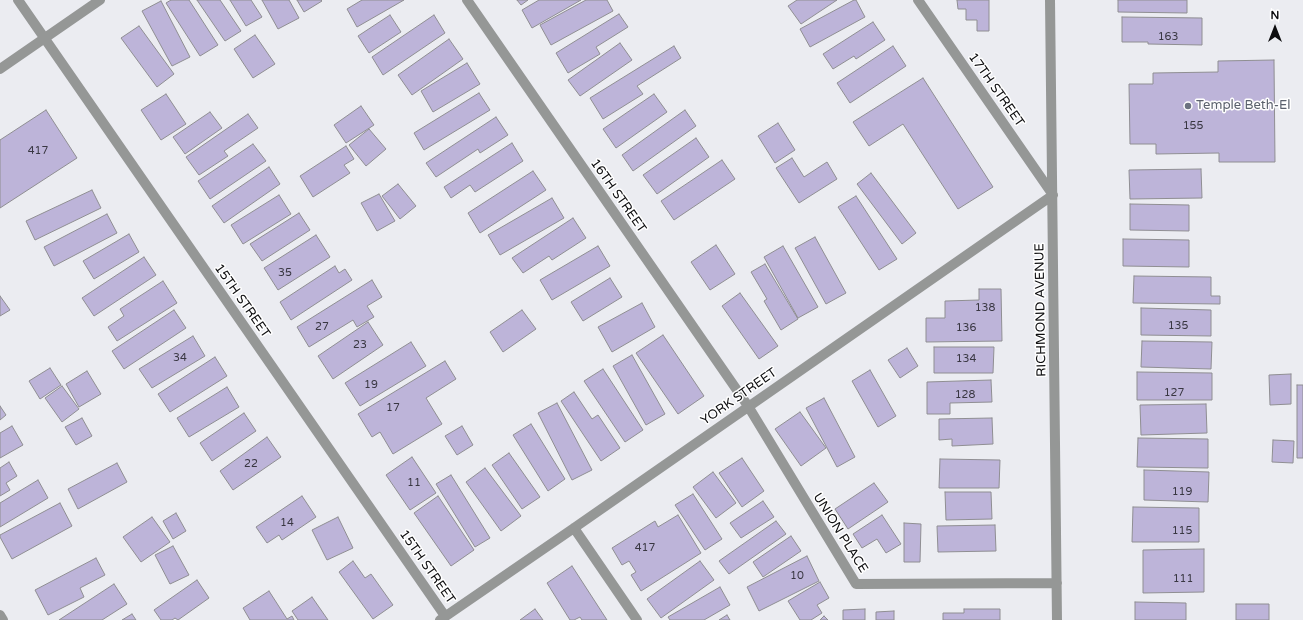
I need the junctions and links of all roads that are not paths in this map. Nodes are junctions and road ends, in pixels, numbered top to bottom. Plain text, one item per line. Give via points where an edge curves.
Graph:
1 (18, 0) edge
2 (100, 0) edge
3 (468, 0) edge
4 (918, 0) edge
5 (1050, 0) edge
6 (44, 38) junction
7 (0, 69) edge
8 (1053, 195) junction
9 (748, 406) junction
10 (574, 528) junction
11 (1058, 583) junction
12 (0, 615) edge
13 (442, 618) edge
14 (3, 620) edge
15 (637, 620) edge
16 (1058, 620) edge

1 - 6 street, 15TH STREET
2 - 6 street
3 - 9 street, 16TH STREET
4 - 8 street, 17TH STREET
5 - 8 street, RICHMOND AVENUE
6 - 7 street
6 - 13 street, 15TH STREET
8 - 9 street, YORK STREET
8 - 11 street, RICHMOND AVENUE
9 - 10 street, YORK STREET
9 - 11 street, UNION PLACE via 856,584
10 - 13 street, YORK STREET
10 - 15 street
11 - 16 street, RICHMOND AVENUE
12 - 14 street

